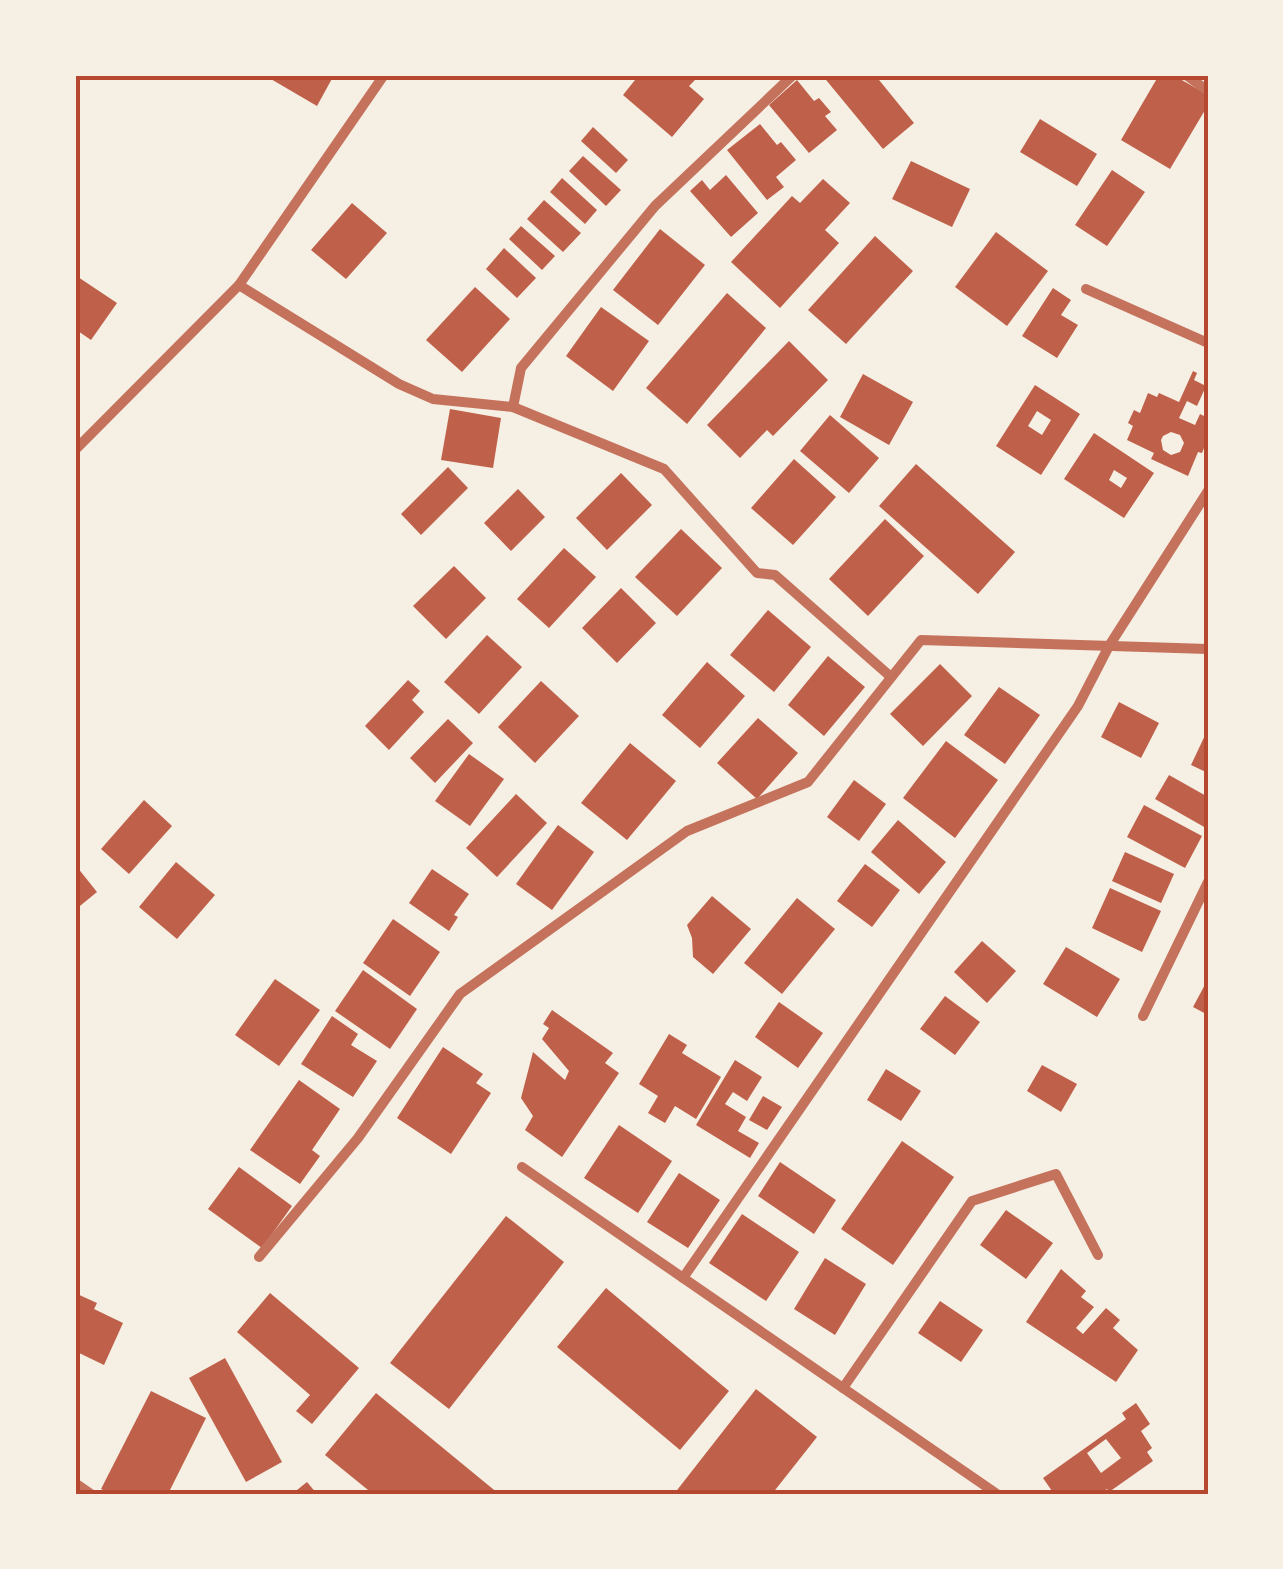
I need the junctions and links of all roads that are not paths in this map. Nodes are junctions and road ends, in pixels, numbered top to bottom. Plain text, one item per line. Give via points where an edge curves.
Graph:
1 (384, 75) edge
2 (793, 75) edge
3 (1186, 75) edge
4 (1208, 91) edge
5 (239, 285) junction
6 (1086, 288) dead end
7 (1208, 344) edge
8 (513, 408) junction
9 (75, 450) edge
10 (1208, 491) edge
11 (1109, 646) junction
12 (1208, 649) edge
13 (891, 678) junction
14 (1208, 882) edge
15 (1143, 1016) dead end
16 (522, 1167) dead end
17 (1098, 1255) dead end
18 (259, 1257) dead end
19 (683, 1278) junction
20 (843, 1388) junction
21 (75, 1483) edge
22 (991, 1492) edge
23 (91, 1494) edge

1 - 5 street
2 - 8 street via 642,220 521,368
3 - 4 street
5 - 8 street via 399,384 433,398
5 - 9 street
6 - 7 street
8 - 13 street via 664,469 757,573 775,575
10 - 11 street
11 - 12 street
11 - 13 street via 921,640
11 - 19 street via 1078,706
13 - 18 street via 808,782 687,831 460,994 358,1138
14 - 15 street
16 - 19 street
17 - 20 street via 1056,1174 972,1202
19 - 20 street
20 - 22 street
21 - 23 street

